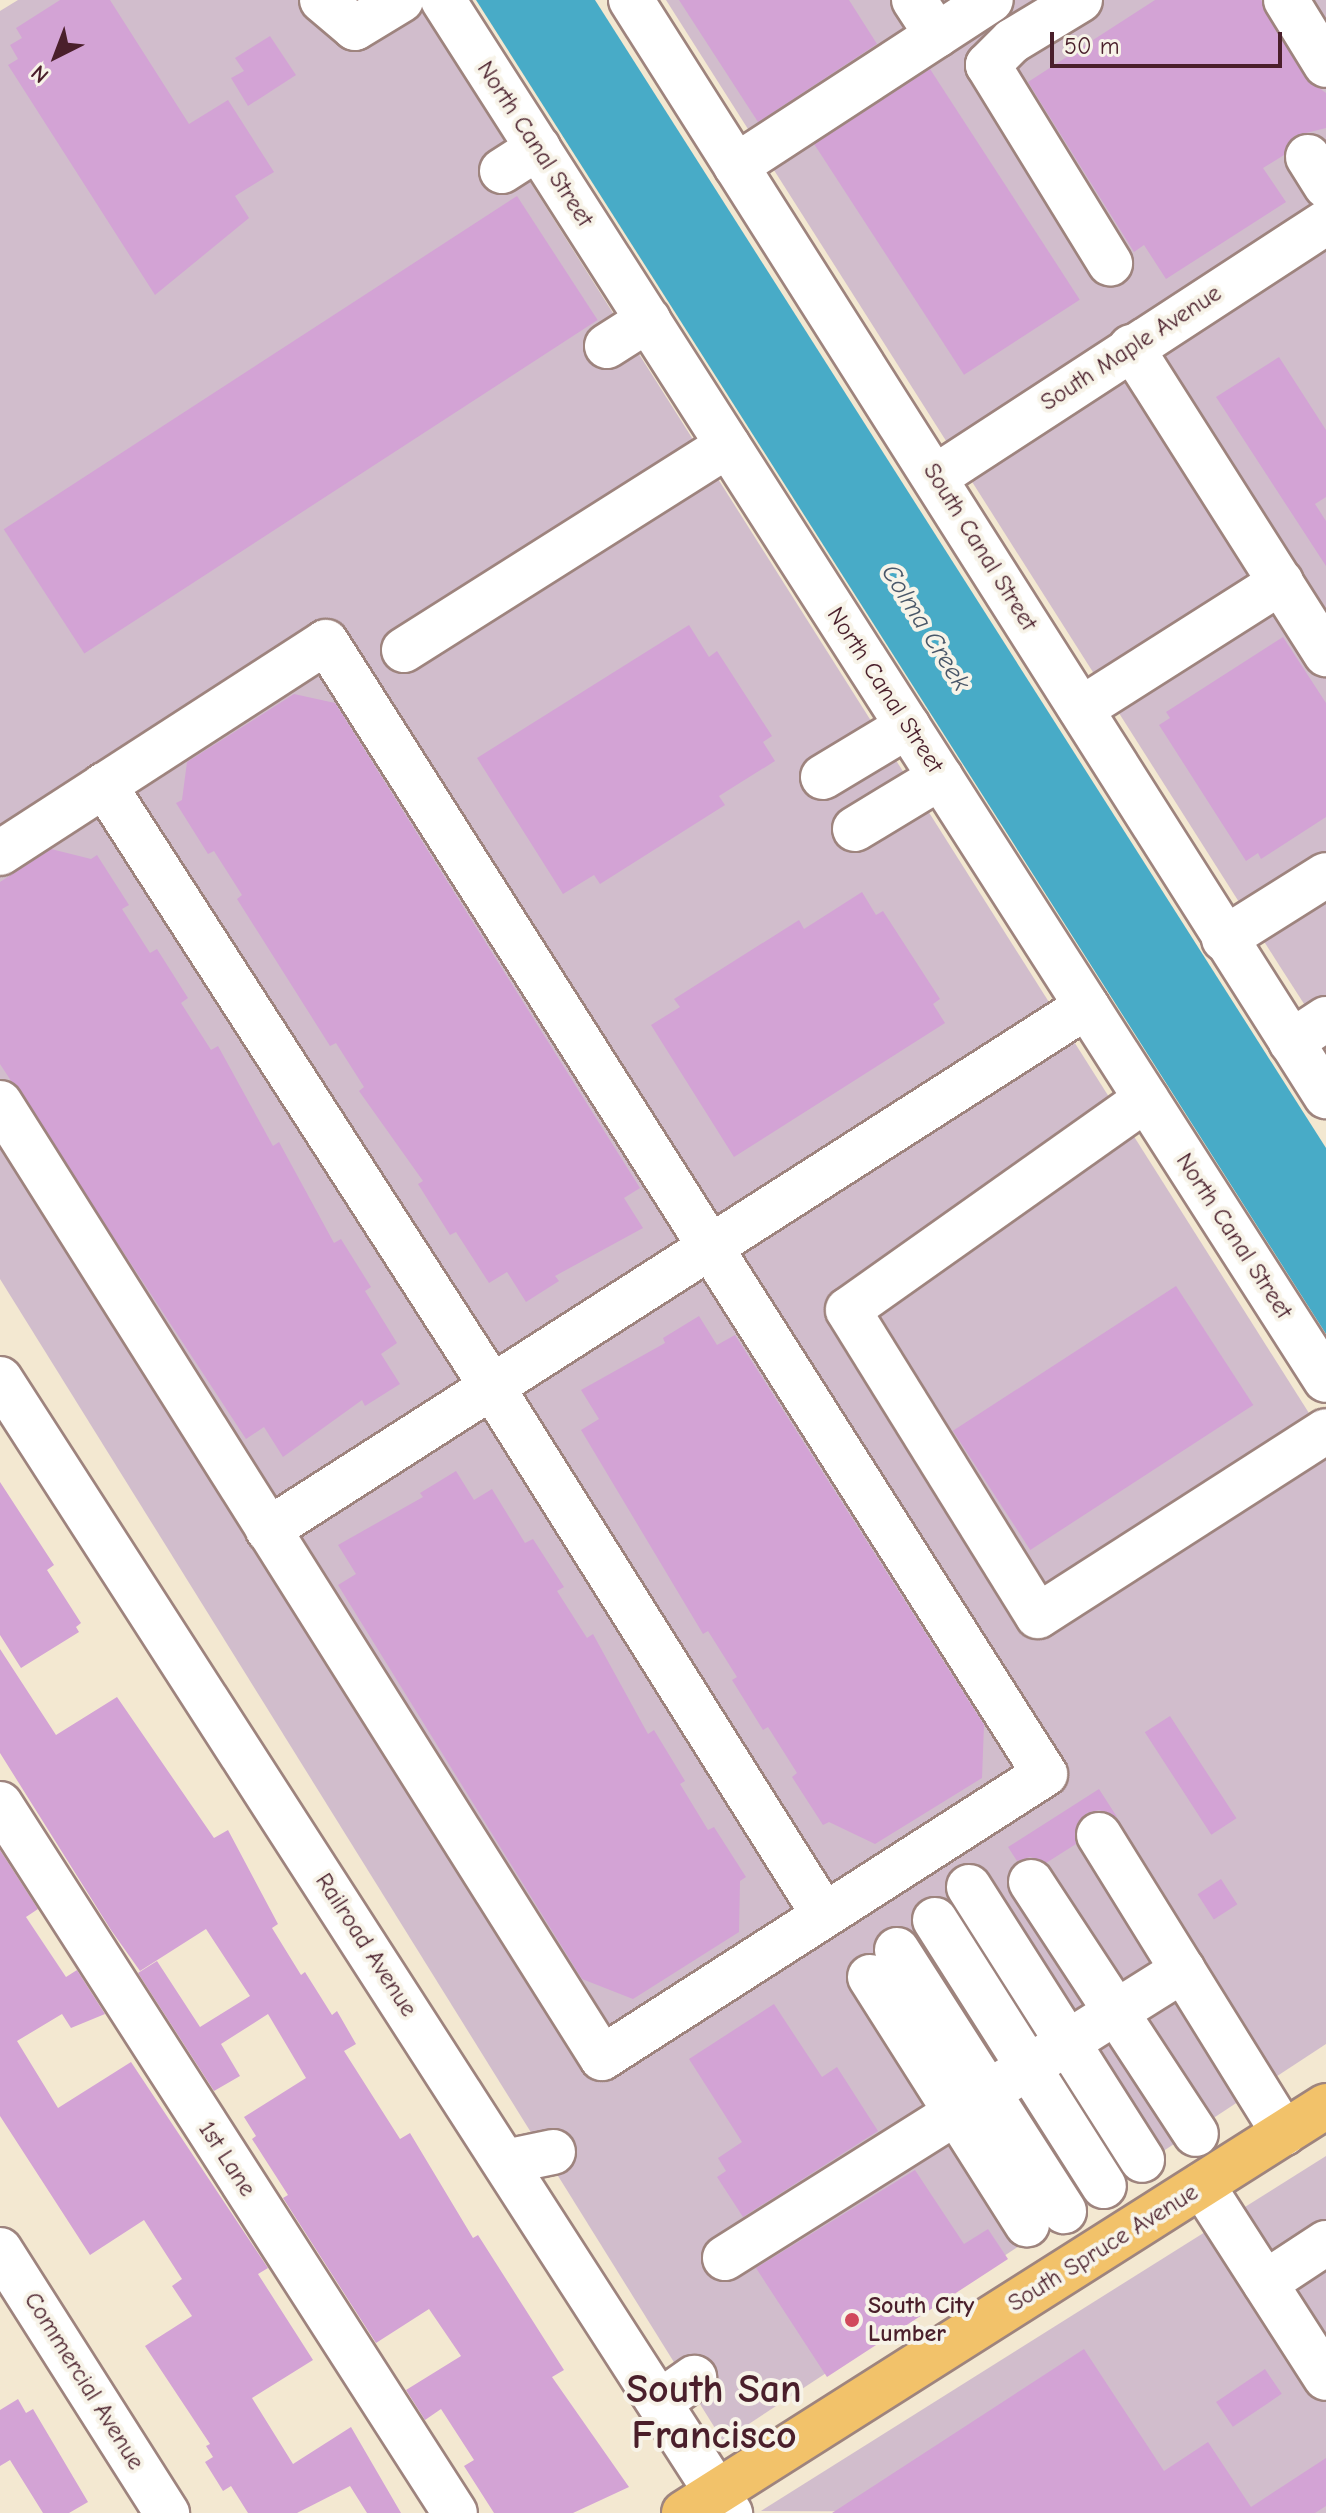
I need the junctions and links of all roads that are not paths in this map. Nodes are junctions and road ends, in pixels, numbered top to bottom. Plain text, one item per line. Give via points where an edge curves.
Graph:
1 (322, 0) edge
2 (401, 0) edge
3 (443, 0) edge
4 (631, 0) edge
5 (991, 0) edge
6 (1080, 0) edge
7 (1286, 0) edge
8 (925, 18) edge
9 (1326, 65) edge
10 (538, 148) junction
11 (736, 166) junction
12 (502, 171) dead end
13 (1326, 222) edge
14 (1110, 263) dead end
15 (648, 320) junction
16 (607, 346) dead end
17 (1131, 347) junction
18 (728, 445) junction
19 (937, 476) junction
20 (1281, 582) junction
21 (404, 650) dead end
22 (1326, 654) edge
23 (1081, 709) junction
24 (908, 726) junction
25 (823, 777) dead end
26 (941, 777) junction
27 (104, 785) junction
28 (855, 829) dead end
29 (0, 853) edge
30 (1326, 875) edge
31 (1224, 939) junction
32 (1087, 1006) junction
33 (1308, 1030) edge
34 (1326, 1096) edge
35 (1146, 1099) junction
36 (0, 1103) edge
37 (710, 1248) junction
38 (0, 1379) edge
39 (1326, 1380) edge
40 (492, 1387) junction
41 (1326, 1431) edge
42 (268, 1530) junction
43 (0, 1804) edge
44 (1099, 1835) dead end
45 (1031, 1882) dead end
46 (969, 1887) dead end
47 (824, 1915) junction
48 (935, 1920) dead end
49 (884, 1964) dead end
50 (1183, 1970) junction
51 (1116, 2012) junction
52 (1068, 2043) junction
53 (1029, 2068) junction
54 (973, 2103) junction
55 (1326, 2106) edge
56 (1284, 2133) junction
57 (1196, 2134) dead end
58 (553, 2152) dead end
59 (1142, 2160) dead end
60 (505, 2162) junction
61 (1202, 2185) junction
62 (1104, 2186) dead end
63 (1046, 2218) dead end
64 (1326, 2243) edge
65 (0, 2250) edge
66 (725, 2258) dead end
67 (1265, 2283) junction
68 (1326, 2378) edge
69 (711, 2506) edge
70 (167, 2513) edge
71 (455, 2513) edge

1 - 2 street via 355,28
3 - 10 street, North Canal Street
4 - 11 street, South Canal Street
5 - 8 street
6 - 14 street via 1012,41 988,65
7 - 9 street
8 - 11 street
10 - 12 street
10 - 15 street, North Canal Street
11 - 19 street, South Canal Street
13 - 17 street, South Maple Avenue
15 - 16 street
15 - 18 street, North Canal Street
17 - 19 street, South Maple Avenue
17 - 20 street
18 - 21 street
18 - 24 street, North Canal Street
19 - 23 street, South Canal Street
20 - 22 street
20 - 23 street
23 - 31 street, South Canal Street
24 - 25 street
24 - 26 street, North Canal Street
26 - 28 street
26 - 32 street, North Canal Street
27 - 29 street
27 - 37 street via 326,642
27 - 40 street
30 - 31 street
31 - 33 street, South Canal Street
32 - 35 street, North Canal Street
32 - 37 street
33 - 34 street, South Canal Street
35 - 39 street, North Canal Street
35 - 41 street via 848,1310 1038,1616
36 - 42 street
37 - 40 street
37 - 47 street via 1045,1774
38 - 60 street, Railroad Avenue
40 - 42 street
40 - 47 street
42 - 47 street via 602,2058
43 - 71 street, 1st Lane
44 - 50 street
45 - 51 street
46 - 52 street
48 - 53 street
49 - 54 street
50 - 51 street
50 - 56 street
51 - 52 street
51 - 57 street
52 - 53 street
52 - 59 street
53 - 54 street
53 - 62 street
54 - 63 street
54 - 66 street
55 - 56 main road, South Spruce Avenue
56 - 61 main road, South Spruce Avenue
58 - 60 street
60 - 69 street, Railroad Avenue via 677,2390
61 - 67 street
61 - 69 main road, South Spruce Avenue
64 - 67 street
65 - 70 street, Commercial Avenue
67 - 68 street

